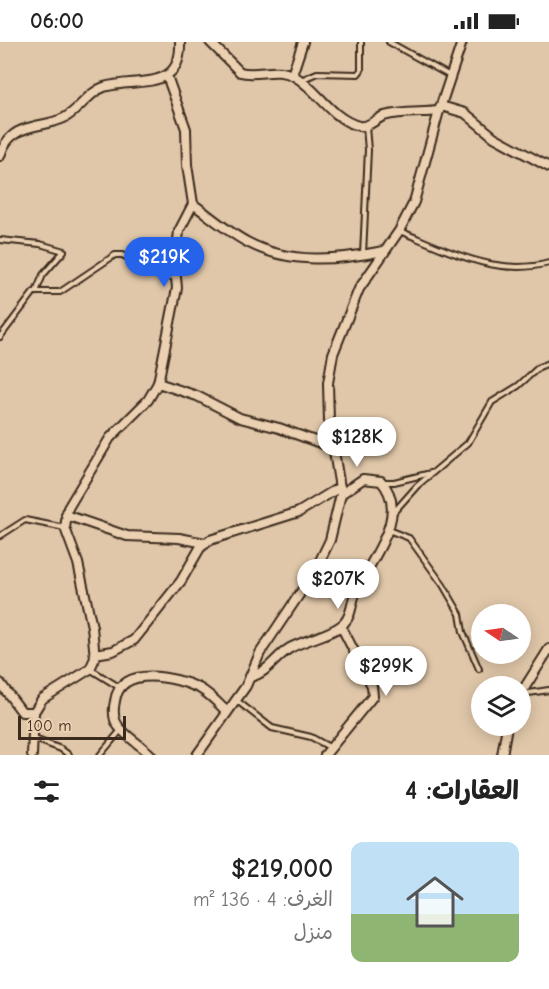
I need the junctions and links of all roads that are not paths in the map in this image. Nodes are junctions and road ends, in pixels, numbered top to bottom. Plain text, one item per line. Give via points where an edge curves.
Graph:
1 (180, 42) edge
2 (210, 42) edge
3 (303, 42) edge
4 (361, 42) edge
5 (389, 42) edge
6 (458, 44) edge
7 (292, 75) junction
8 (167, 76) junction
9 (450, 76) junction
10 (301, 81) junction
11 (440, 109) junction
12 (366, 126) junction
13 (2, 144) edge
14 (0, 156) edge
15 (549, 167) edge
16 (193, 204) junction
17 (399, 231) junction
18 (0, 240) edge
19 (384, 251) junction
20 (363, 255) junction
21 (549, 262) edge
22 (176, 279) junction
23 (36, 292) junction
24 (0, 337) edge
25 (549, 363) edge
26 (158, 383) junction
27 (334, 448) junction
28 (432, 473) junction
29 (381, 481) junction
30 (340, 490) junction
31 (66, 515) junction
32 (393, 515) junction
33 (64, 528) junction
34 (388, 530) junction
35 (0, 536) edge
36 (205, 543) junction
37 (342, 626) junction
38 (549, 650) edge
39 (95, 654) junction
40 (90, 669) junction
41 (479, 669) dead end
42 (250, 677) junction
43 (531, 679) edge
44 (0, 683) edge
45 (119, 687) junction
46 (549, 690) edge
47 (531, 693) edge
48 (236, 700) junction
49 (33, 712) junction
50 (227, 712) junction
51 (122, 730) junction
52 (505, 736) edge
53 (32, 738) junction
54 (328, 752) edge
55 (30, 753) edge
56 (69, 755) edge
57 (100, 755) edge
58 (151, 755) edge
59 (197, 755) edge
60 (502, 755) edge

1 - 8 street via 178,61
2 - 7 street via 240,72 279,71
3 - 7 street
4 - 10 lane via 358,74 317,73
5 - 9 lane
6 - 9 street
7 - 10 street
8 - 13 street via 104,87 67,116 18,132
8 - 16 street via 186,129
9 - 11 street
10 - 12 street via 348,121
11 - 12 street via 381,117
11 - 15 street via 465,113 494,137
11 - 17 street via 423,178
12 - 20 lane
13 - 14 street
16 - 20 street via 246,242 272,252 308,260
16 - 22 street via 179,231
17 - 19 street
17 - 21 lane via 500,268
18 - 23 lane via 64,251 43,275
19 - 20 street
19 - 27 street via 359,289 333,354 328,383
22 - 23 lane via 119,255 60,292
22 - 26 street via 175,303
23 - 24 lane
25 - 28 lane via 539,366 518,386 492,402 468,443
26 - 27 street via 197,396 240,418
26 - 31 street via 148,400 106,443
27 - 30 street
28 - 29 lane via 394,482
28 - 32 lane via 400,502
29 - 30 street via 363,479
29 - 32 street
30 - 36 street via 299,512
30 - 42 street via 335,523 322,558 260,652
31 - 33 street
31 - 36 street via 127,536
32 - 34 street
33 - 35 lane via 25,520
33 - 39 street via 78,563
34 - 37 street
34 - 41 lane via 409,538 443,585 460,614 463,632
36 - 39 street via 134,640 113,651
37 - 42 street via 290,649 264,672
37 - 54 street via 372,686 373,696
38 - 43 street
39 - 40 street
40 - 45 lane
40 - 49 street via 52,691
42 - 48 street
44 - 49 street via 22,712
45 - 50 street via 140,677 178,681 210,695
45 - 51 street via 114,713
46 - 47 lane
48 - 50 street
48 - 54 lane via 272,728 311,737
49 - 53 street
50 - 59 street
51 - 57 lane
51 - 58 street
52 - 60 street
53 - 55 street
53 - 56 lane via 61,748

